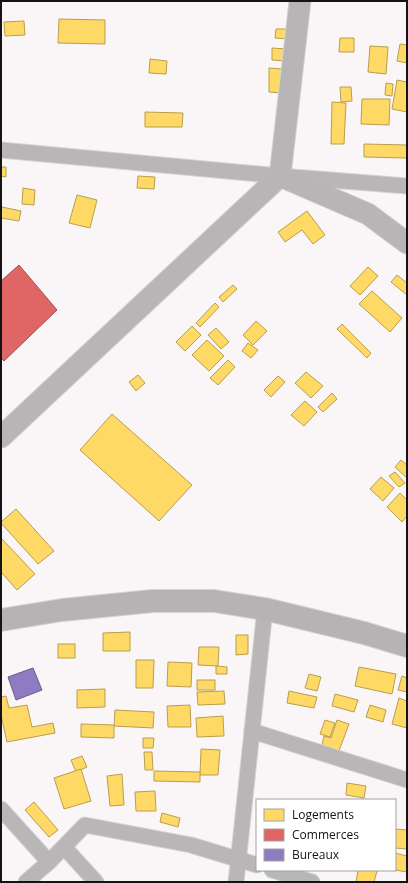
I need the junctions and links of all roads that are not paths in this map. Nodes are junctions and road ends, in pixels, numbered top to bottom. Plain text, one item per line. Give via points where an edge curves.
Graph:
1 (300, 1) edge
2 (1, 150) edge
3 (280, 176) junction
4 (407, 186) edge
5 (407, 243) edge
6 (1, 437) edge
7 (266, 609) junction
8 (1, 620) edge
9 (407, 646) edge
10 (252, 731) junction
11 (407, 780) edge
12 (1, 809) edge
13 (64, 847) junction
14 (238, 860) junction
15 (49, 862) junction
16 (256, 865) edge
17 (275, 871) edge
18 (26, 882) edge
19 (96, 882) edge
20 (236, 882) edge
21 (312, 882) edge

1 - 3 street
2 - 3 street
3 - 4 street
3 - 5 street via 368,214
3 - 6 street
7 - 8 highway via 214,602 153,601 62,610
7 - 9 highway
7 - 10 street
10 - 11 street
10 - 14 street
12 - 15 street
13 - 14 street via 85,826 191,845
13 - 15 street
13 - 19 street
14 - 16 street
14 - 20 street
15 - 18 street
17 - 21 street

